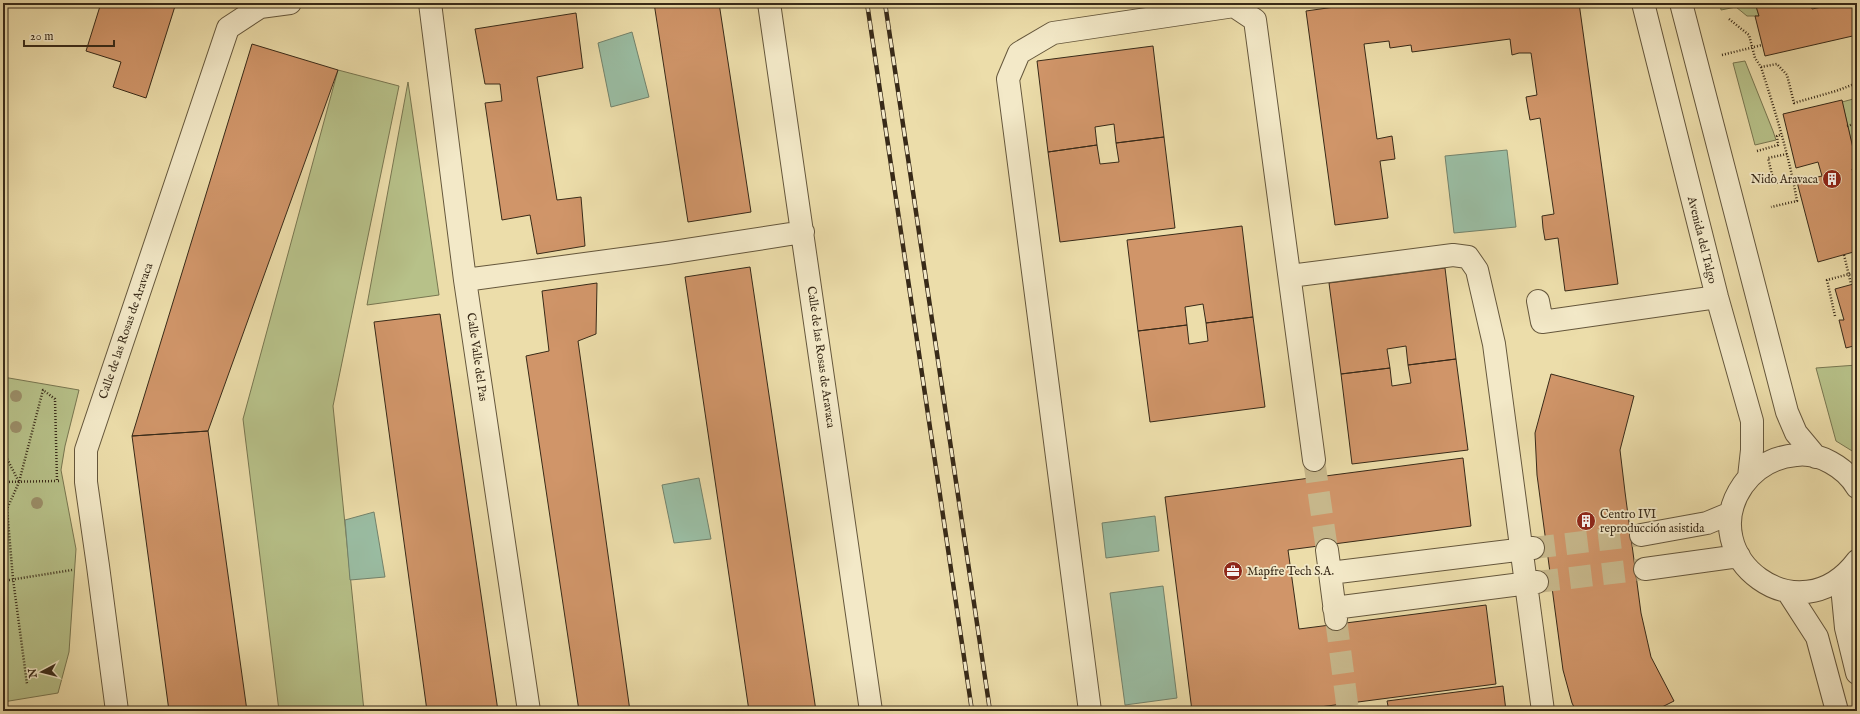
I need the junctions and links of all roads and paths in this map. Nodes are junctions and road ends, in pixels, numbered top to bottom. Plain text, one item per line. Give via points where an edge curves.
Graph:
1 (290, 3) edge
2 (430, 3) edge
3 (769, 3) edge
4 (1643, 3) edge
5 (1681, 3) edge
6 (1730, 19) dead end
7 (1762, 45) dead end
8 (1752, 48) junction
9 (1696, 61) junction
10 (1761, 67) junction
11 (1857, 83) edge
12 (1857, 123) edge
13 (1847, 126) dead end
14 (1782, 134) junction
15 (1757, 151) dead end
16 (1787, 154) junction
17 (1793, 179) junction
18 (1771, 207) dead end
19 (803, 232) junction
20 (1844, 255) dead end
21 (1857, 272) edge
22 (1290, 276) junction
23 (465, 280) junction
24 (1851, 284) dead end
25 (1717, 297) junction
26 (1538, 301) dead end
27 (1835, 316) dead end
28 (3, 451) edge
29 (1816, 456) junction
30 (1314, 460) tunnel mouth
31 (1749, 477) junction
32 (57, 481) junction
33 (3, 482) edge
34 (19, 482) junction
35 (86, 482) junction
36 (1857, 487) edge
37 (1731, 513) junction
38 (1641, 535) tunnel mouth
39 (1527, 549) junction
40 (1326, 550) tunnel mouth
41 (1738, 556) junction
42 (1852, 567) edge
43 (1645, 569) tunnel mouth
44 (76, 570) dead end
45 (1330, 573) junction
46 (14, 579) junction
47 (3, 581) edge
48 (1531, 583) junction
49 (1788, 592) junction
50 (1857, 674) edge
51 (27, 684) dead end
52 (117, 711) edge
53 (529, 711) edge
54 (871, 711) edge
55 (1090, 711) edge
56 (1543, 711) edge
57 (1837, 711) edge

1 - 35 street, Calle de las Rosas de Aravaca via 260,7 228,28 86,450
2 - 23 street, Calle Valle del Pas
3 - 19 street, Calle de las Rosas de Aravaca
4 - 25 street, Avenida del Talgo
5 - 9 street
6 - 8 path via 1749,35
7 - 8 path
8 - 9 path
8 - 10 path
9 - 29 street via 1787,412 1796,432
10 - 11 path via 1777,64 1787,75 1794,103 1836,92
10 - 14 path
12 - 13 path
14 - 15 path via 1777,136 1778,145
14 - 16 path
16 - 17 path
16 - 17 path via 1768,158 1774,183
17 - 18 path via 1797,201
19 - 23 street
19 - 54 street, Calle de las Rosas de Aravaca
20 - 24 path, bridge
21 - 27 path via 1827,280
22 - 30 street
22 - 39 street via 1453,255 1468,256 1477,270 1494,344
22 - 55 street via 1254,20 1234,6 1053,32 1019,53 1008,79
23 - 53 street, Calle Valle del Pas
25 - 26 street via 1542,322
25 - 31 street, Avenida del Talgo via 1752,421
28 - 34 path
29 - 31 street via 1798,454 1780,457 1763,465
29 - 36 street via 1836,465
31 - 37 street via 1737,494
32 - 34 path
32 - 34 path via 55,399 43,390
32 - 35 path
33 - 34 path
34 - 46 path via 7,509
35 - 52 street, Calle de las Rosas de Aravaca
37 - 38 street via 1707,523
37 - 41 street via 1732,535
39 - 45 street
39 - 48 street
40 - 45 street
41 - 43 street
41 - 49 street via 1756,577 1768,585
42 - 49 street via 1830,586 1809,592
42 - 50 street via 1843,597 1846,628
44 - 46 path
45 - 48 street via 1335,613
46 - 47 path
46 - 51 path
48 - 56 street
49 - 57 street via 1817,637

